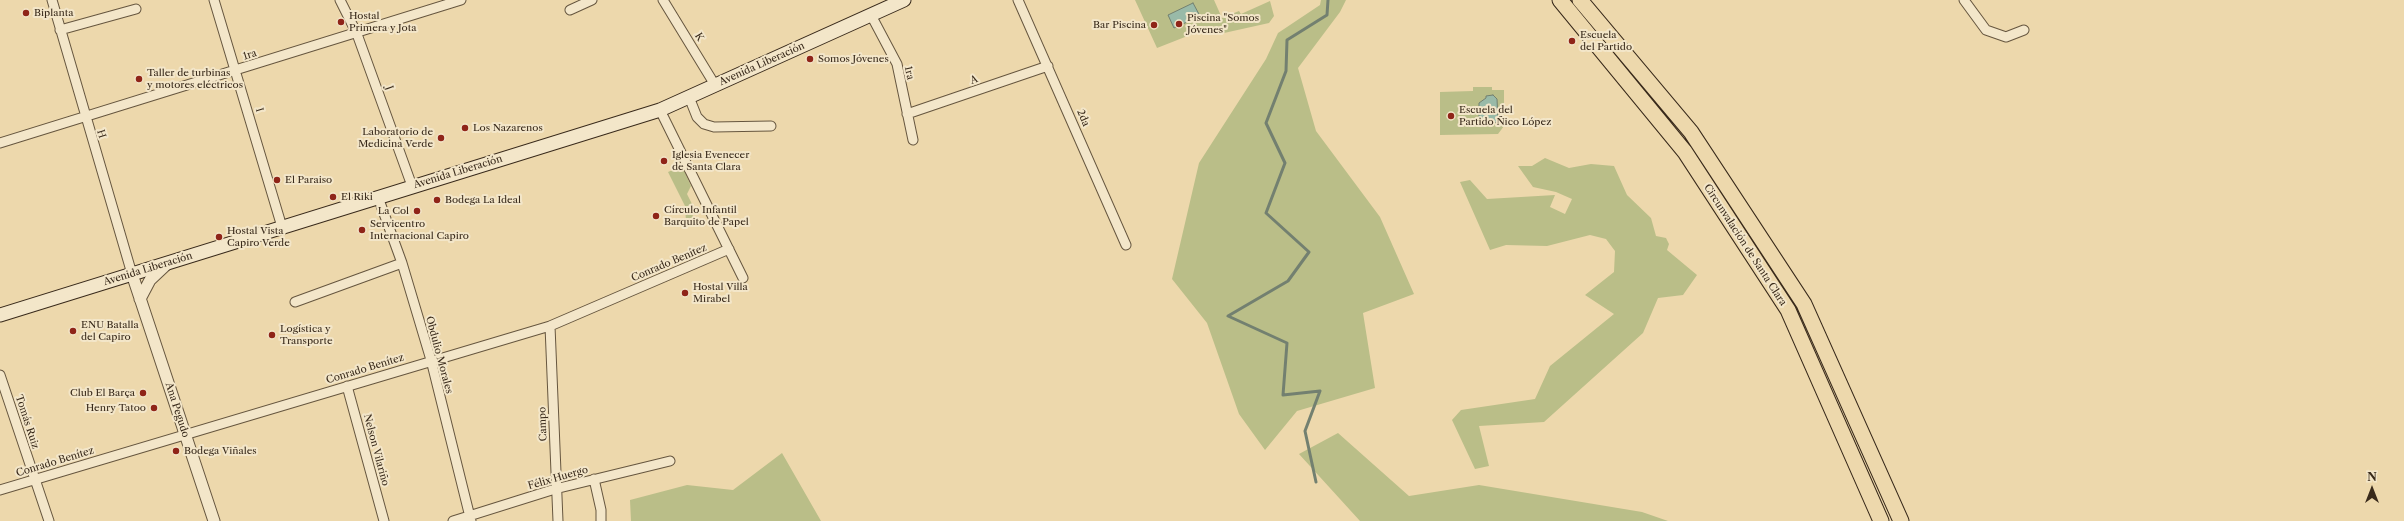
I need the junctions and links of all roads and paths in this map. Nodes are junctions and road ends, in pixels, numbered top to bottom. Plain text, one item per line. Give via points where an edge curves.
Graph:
1 (214, 0) edge
2 (340, 0) edge
3 (461, 0) edge
4 (592, 0) edge
5 (663, 0) edge
6 (904, 0) edge
7 (1018, 0) edge
8 (1560, 0) edge
9 (1580, 0) edge
10 (1964, 0) edge
11 (54, 1) edge
12 (136, 9) dead end
13 (570, 10) dead end
14 (871, 15) junction
15 (60, 30) junction
16 (2024, 30) dead end
17 (357, 34) junction
18 (1048, 66) junction
19 (236, 71) junction
20 (715, 85) junction
21 (689, 97) junction
22 (660, 110) junction
23 (907, 114) junction
24 (85, 117) junction
25 (771, 126) dead end
26 (913, 140) dead end
27 (0, 143) edge
28 (412, 186) junction
29 (378, 197) junction
30 (282, 227) junction
31 (1126, 245) dead end
32 (729, 249) junction
33 (168, 262) junction
34 (402, 263) junction
35 (132, 274) junction
36 (743, 278) dead end
37 (140, 299) junction
38 (295, 302) dead end
39 (0, 315) edge
40 (550, 326) junction
41 (430, 360) junction
42 (0, 375) edge
43 (347, 386) junction
44 (185, 435) junction
45 (670, 461) dead end
46 (594, 479) junction
47 (35, 480) junction
48 (555, 489) junction
49 (0, 490) edge
50 (470, 518) edge
51 (49, 521) edge
52 (214, 521) edge
53 (384, 521) edge
54 (453, 521) edge
55 (558, 521) edge
56 (601, 521) edge
57 (1881, 521) edge
58 (1901, 521) edge

1 - 19 street, I
2 - 17 street, J
3 - 17 street, 1ra
4 - 13 street
5 - 20 street, K
6 - 14 main road, Avenida Liberación
7 - 18 street, 2da
8 - 57 highway, Circunvalación de Santa Clara via 1685,152 1788,310
9 - 58 highway, Circunvalación de Santa Clara via 1691,132 1804,304
10 - 16 street via 1986,30 2006,37
11 - 15 street, H
12 - 15 street
14 - 20 main road, Avenida Liberación
14 - 23 street, 1ra via 896,64
15 - 24 street, H
17 - 19 street, 1ra
17 - 28 street, J
18 - 23 street, A
18 - 31 street, 2da
19 - 24 street, 1ra
19 - 30 street, I
20 - 21 main road, Avenida Liberación
21 - 22 main road, Avenida Liberación
21 - 25 street via 704,124 714,127
22 - 28 main road, Avenida Liberación
22 - 32 street
23 - 26 street, 1ra
24 - 27 street, 1ra
24 - 35 street, H
28 - 29 main road, Avenida Liberación
29 - 30 main road, Avenida Liberación
29 - 34 street, Obdulio Morales
30 - 33 main road, Avenida Liberación
32 - 36 street
32 - 40 street, Conrado Benítez
33 - 35 main road, Avenida Liberación
33 - 37 street via 150,280
34 - 38 street
34 - 41 street, Obdulio Morales
35 - 37 street, Ana Pegudo
35 - 39 main road, Avenida Liberación
37 - 44 street, Ana Pegudo
40 - 41 street, Conrado Benítez
40 - 48 street, Campo
41 - 43 street, Conrado Benítez
41 - 50 street, Obdulio Morales
42 - 47 street, Tomás Ruiz
43 - 44 street, Conrado Benítez
43 - 53 street, Nelson Vilariño
44 - 47 street, Conrado Benítez
44 - 52 street, Ana Pegudo
45 - 46 street, Félix Huergo
46 - 48 street, Félix Huergo
46 - 56 street
47 - 49 street, Conrado Benítez
47 - 51 street, Tomás Ruiz
48 - 50 street, Félix Huergo
48 - 55 street, Campo
50 - 54 street, Félix Huergo

